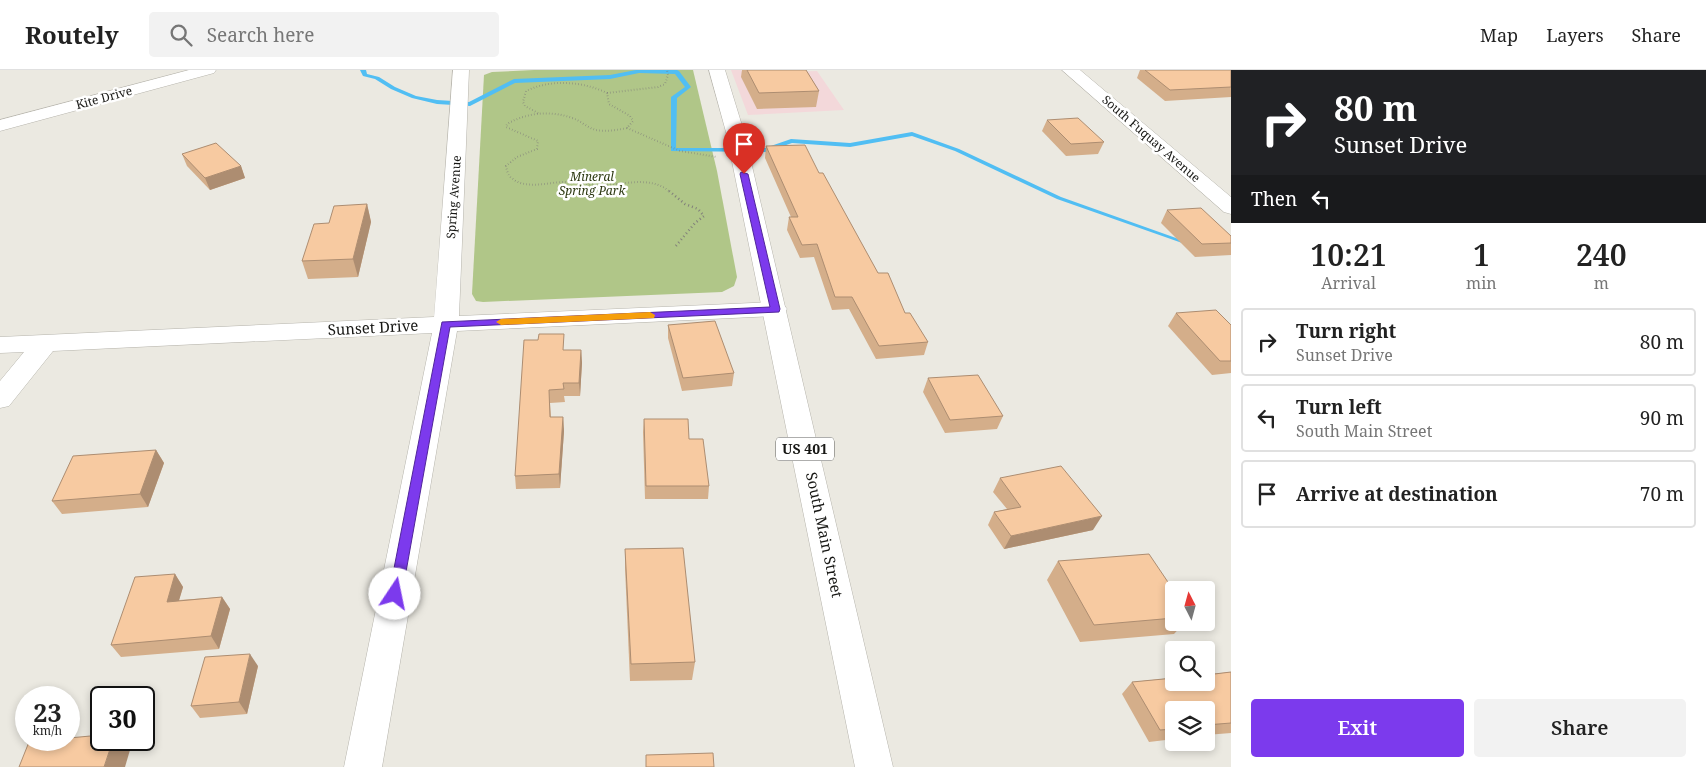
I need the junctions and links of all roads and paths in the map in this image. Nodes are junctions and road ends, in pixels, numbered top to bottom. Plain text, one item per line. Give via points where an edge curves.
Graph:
1 (208, 70) edge
2 (461, 70) edge
3 (667, 70) edge
4 (717, 70) edge
5 (1070, 70) edge
6 (607, 93) junction
7 (538, 113) junction
8 (0, 126) edge
9 (627, 128) junction
10 (740, 157) junction
11 (1231, 208) edge
12 (675, 247) dead end
13 (775, 309) junction
14 (446, 324) junction
15 (46, 342) junction
16 (0, 344) edge
17 (0, 399) edge
18 (363, 767) edge
19 (874, 767) edge

1 - 8 street, Kite Drive
2 - 14 street, Spring Avenue
3 - 6 path via 665,84 658,87
4 - 10 street, South Main Street / US 401 via 728,100
5 - 11 street, South Fuquay Avenue
6 - 7 path via 571,83 540,85 526,91 522,102
6 - 9 path via 609,104 633,121
7 - 9 path via 576,119 596,130
7 - 12 path via 506,124 509,130 534,138 539,145 537,149 510,161 506,166 509,176 538,185 564,182 597,185 648,183 669,189 677,199 702,211 704,216
9 - 10 path via 687,154
10 - 13 street, South Main Street / US 401
13 - 14 street, Sunset Drive
13 - 19 street, South Main Street / US 401
14 - 15 street, Sunset Drive
14 - 18 street, Spring Avenue
15 - 16 street, Sunset Drive
15 - 17 street

